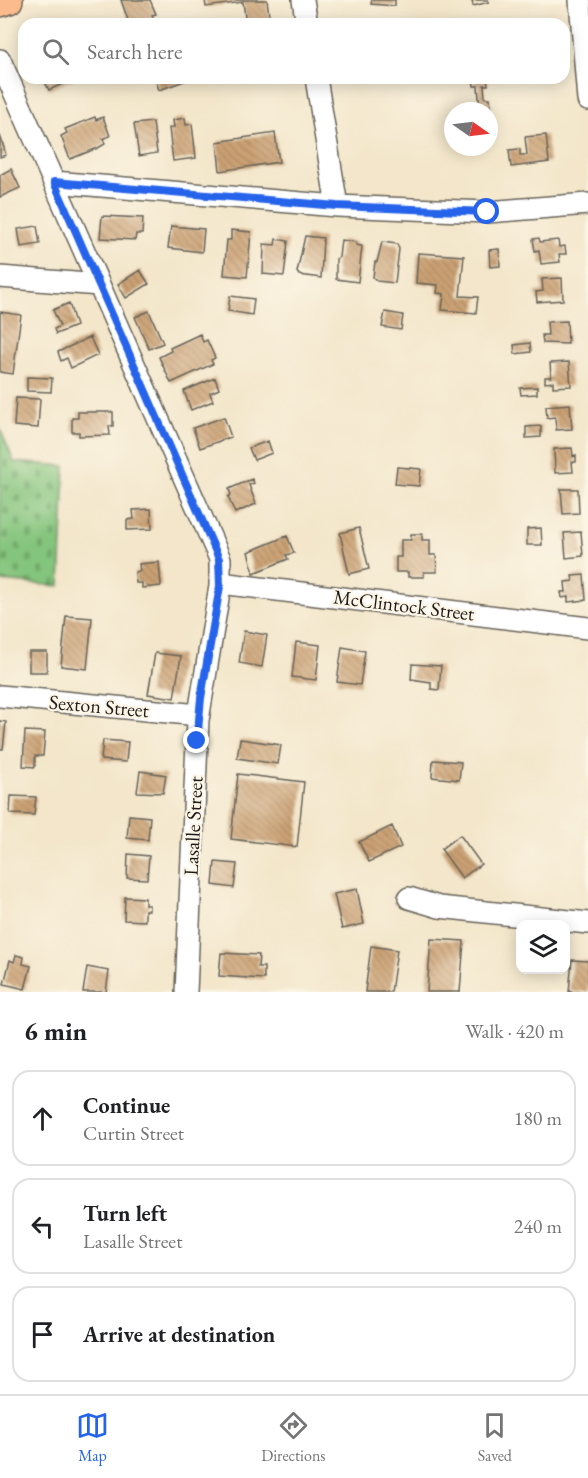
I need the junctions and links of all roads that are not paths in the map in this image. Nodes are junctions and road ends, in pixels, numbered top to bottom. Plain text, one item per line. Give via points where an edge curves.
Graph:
1 (9, 0) edge
2 (303, 0) edge
3 (580, 0) edge
4 (0, 3) edge
5 (306, 18) edge
6 (0, 60) edge
7 (317, 84) edge
8 (588, 100) edge
9 (54, 182) junction
10 (588, 204) edge
11 (337, 206) junction
12 (0, 277) edge
13 (99, 285) junction
14 (220, 583) junction
15 (588, 628) edge
16 (0, 696) edge
17 (199, 715) junction
18 (409, 898) dead end
19 (588, 923) edge
20 (186, 992) edge

1 - 4 main road
2 - 5 street
3 - 8 street
6 - 9 street, Lasalle Street
7 - 11 street
9 - 11 street
9 - 13 street, Lasalle Street
10 - 11 street via 487,212
12 - 13 street
13 - 14 street, Lasalle Street via 216,550
14 - 15 street, McClintock Street
14 - 17 street, Lasalle Street
16 - 17 street, Sexton Street
17 - 20 street, Lasalle Street
18 - 19 street via 439,907

